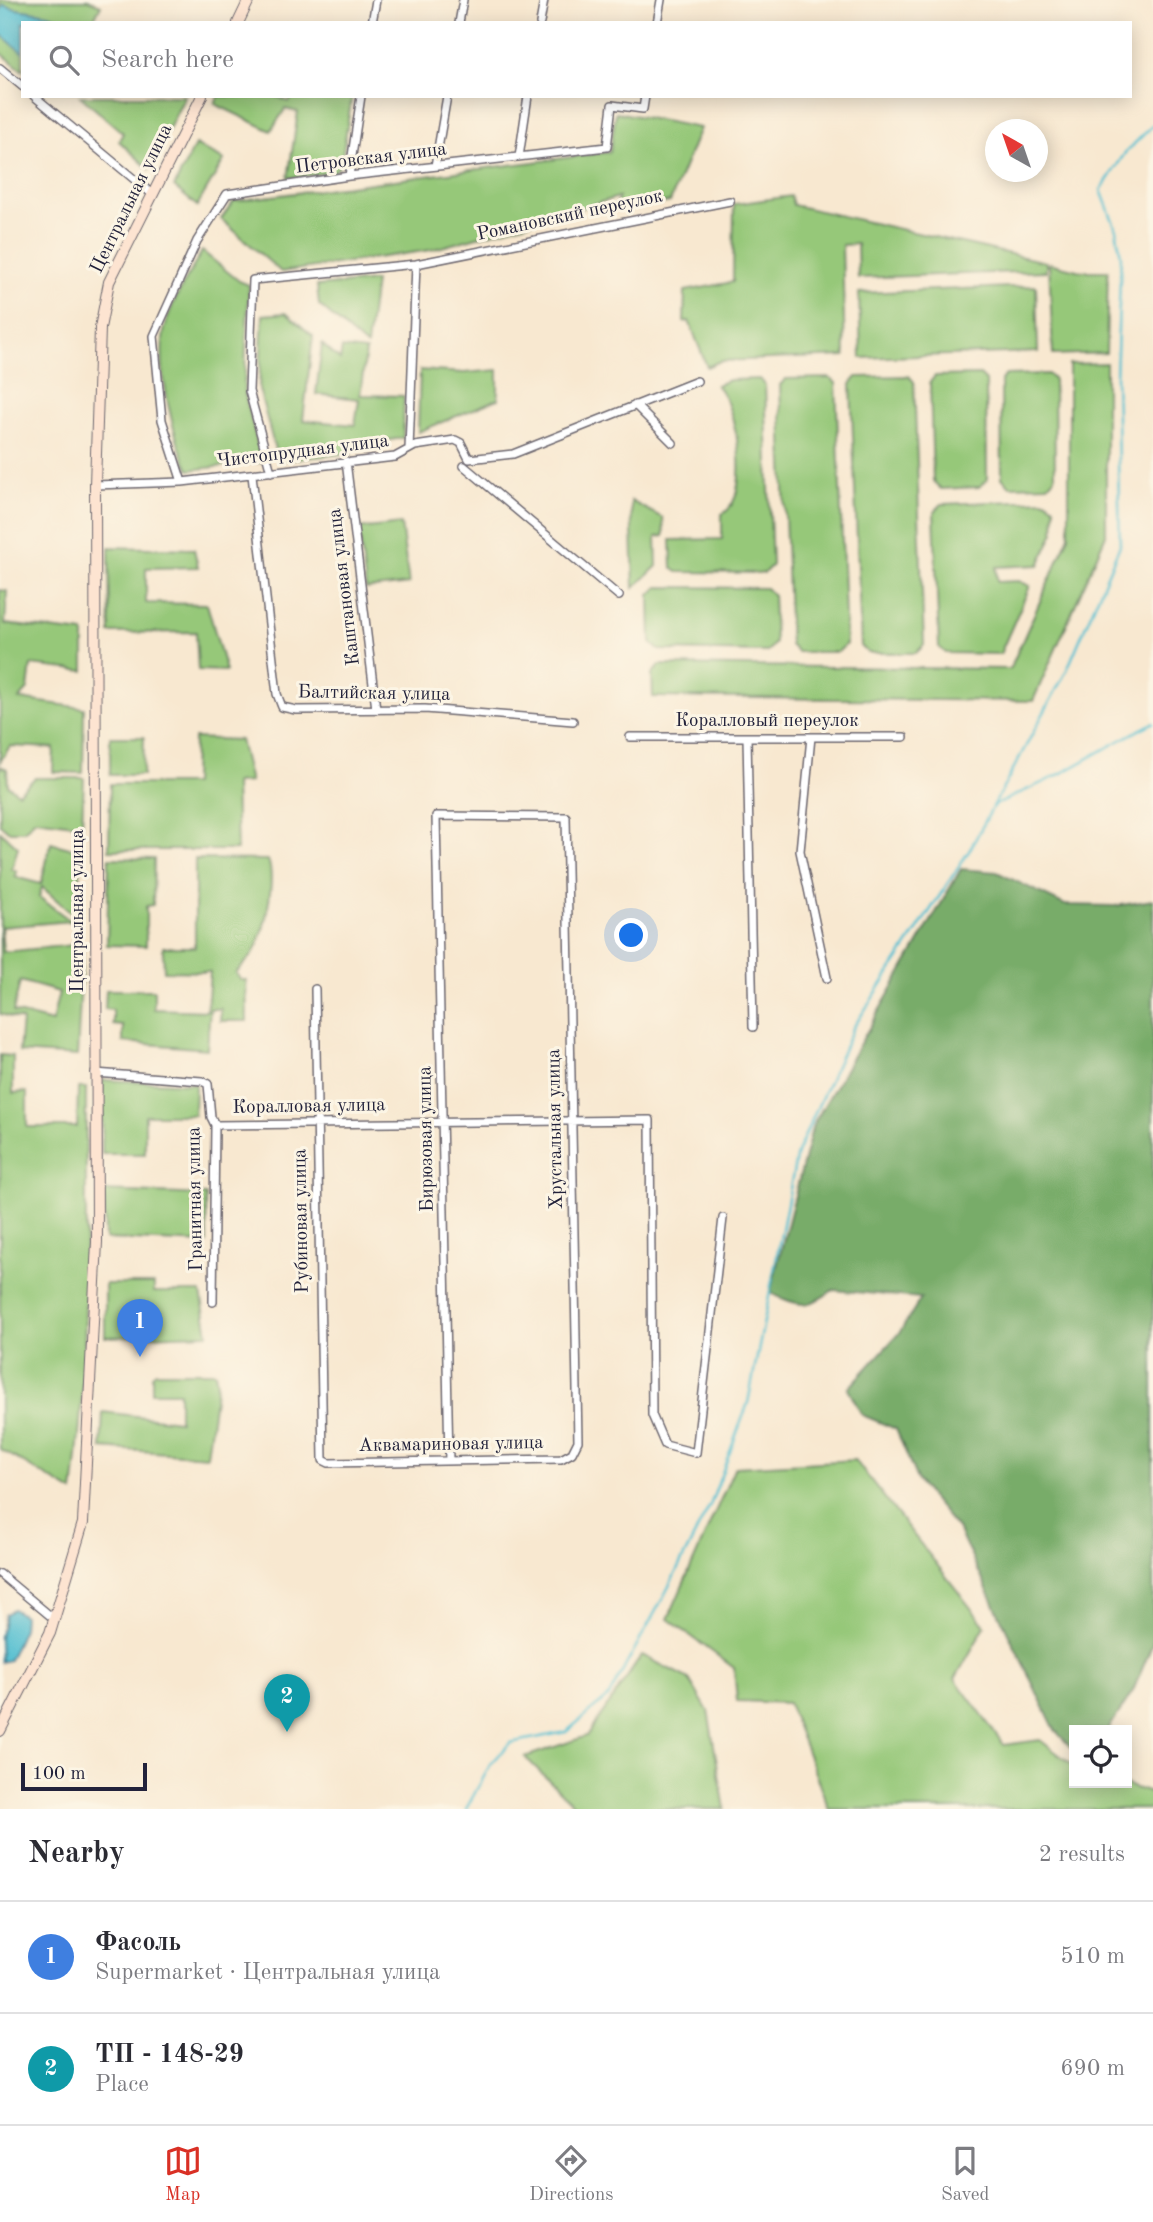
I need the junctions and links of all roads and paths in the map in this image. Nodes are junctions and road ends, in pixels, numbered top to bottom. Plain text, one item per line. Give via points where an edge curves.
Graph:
1 (249, 0) edge
2 (376, 0) edge
3 (463, 0) edge
4 (544, 0) edge
5 (661, 0) edge
6 (239, 21) edge
7 (372, 21) edge
8 (459, 21) edge
9 (540, 21) edge
10 (657, 21) edge
11 (0, 68) edge
12 (21, 85) edge
13 (36, 98) edge
14 (201, 98) edge
15 (361, 98) edge
16 (447, 98) edge
17 (528, 98) edge
18 (645, 98) edge
19 (519, 157) junction
20 (435, 166) junction
21 (349, 176) junction
22 (152, 194) junction
23 (730, 201) dead end
24 (416, 264) junction
25 (697, 381) dead end
26 (635, 405) junction
27 (673, 443) dead end
28 (409, 449) junction
29 (346, 461) junction
30 (464, 466) dead end
31 (271, 472) junction
32 (252, 475) junction
33 (182, 482) junction
34 (95, 485) junction
35 (619, 596) dead end
36 (376, 709) junction
37 (573, 721) dead end
38 (630, 737) dead end
39 (747, 737) junction
40 (811, 737) junction
41 (904, 737) dead end
42 (566, 817) joint
43 (827, 978) dead end
44 (315, 989) dead end
45 (753, 1027) dead end
46 (95, 1073) junction
47 (443, 1120) junction
48 (572, 1120) junction
49 (316, 1122) junction
50 (215, 1125) junction
51 (723, 1218) dead end
52 (213, 1303) dead end
53 (578, 1441) joint
54 (321, 1453) joint
55 (449, 1461) junction
56 (0, 1574) edge
57 (54, 1619) junction
58 (0, 1731) edge

1 - 6 main road
2 - 7 street
3 - 8 street
4 - 9 street
5 - 10 street
11 - 12 street
13 - 22 street
14 - 22 main road, Центральная улица
15 - 21 street
16 - 20 street
17 - 19 street
18 - 19 street, Петровская улица via 643,109 612,105 607,147
19 - 20 street, Петровская улица
20 - 21 street, Петровская улица
21 - 33 street, Петровская улица via 228,194 197,241 154,336 162,420
22 - 34 main road, Центральная улица via 109,282 100,328
23 - 24 street, Романовский переулок
24 - 28 street
24 - 31 street via 253,280 249,391
25 - 26 street, Чистопрудная улица
26 - 27 street
26 - 28 street, Чистопрудная улица via 513,454 469,459 461,443 454,440
28 - 29 street, Чистопрудная улица via 400,456
29 - 31 street, Чистопрудная улица
29 - 36 street, Каштановая улица
30 - 35 street
31 - 32 street, Чистопрудная улица
32 - 33 street, Чистопрудная улица
32 - 36 street, Балтийская улица via 282,707
33 - 34 street, Чистопрудная улица
34 - 46 main road, Центральная улица
36 - 37 street, Балтийская улица
38 - 39 street, Коралловый переулок
39 - 40 street, Коралловый переулок
39 - 45 street
40 - 41 street, Коралловый переулок
40 - 43 street via 800,851
42 - 47 street, Бирюзовая улица via 436,816
42 - 48 street, Хрустальная улица
44 - 49 street, Рубиновая улица
46 - 50 street, Гранитная улица via 202,1081 210,1090
46 - 57 main road, Центральная улица via 97,1242 83,1523
47 - 48 street, Коралловая улица
47 - 49 street, Коралловая улица
47 - 55 street, Бирюзовая улица
48 - 51 street, Коралловая улица via 650,1120 652,1415 665,1445 696,1453
48 - 53 street, Хрустальная улица
49 - 50 street, Коралловая улица
49 - 54 street, Рубиновая улица
50 - 52 street, Гранитная улица
53 - 55 street, Аквамариновая улица via 572,1453 561,1459
54 - 55 street, Аквамариновая улица via 329,1463
56 - 57 street
57 - 58 main road, Центральная улица

